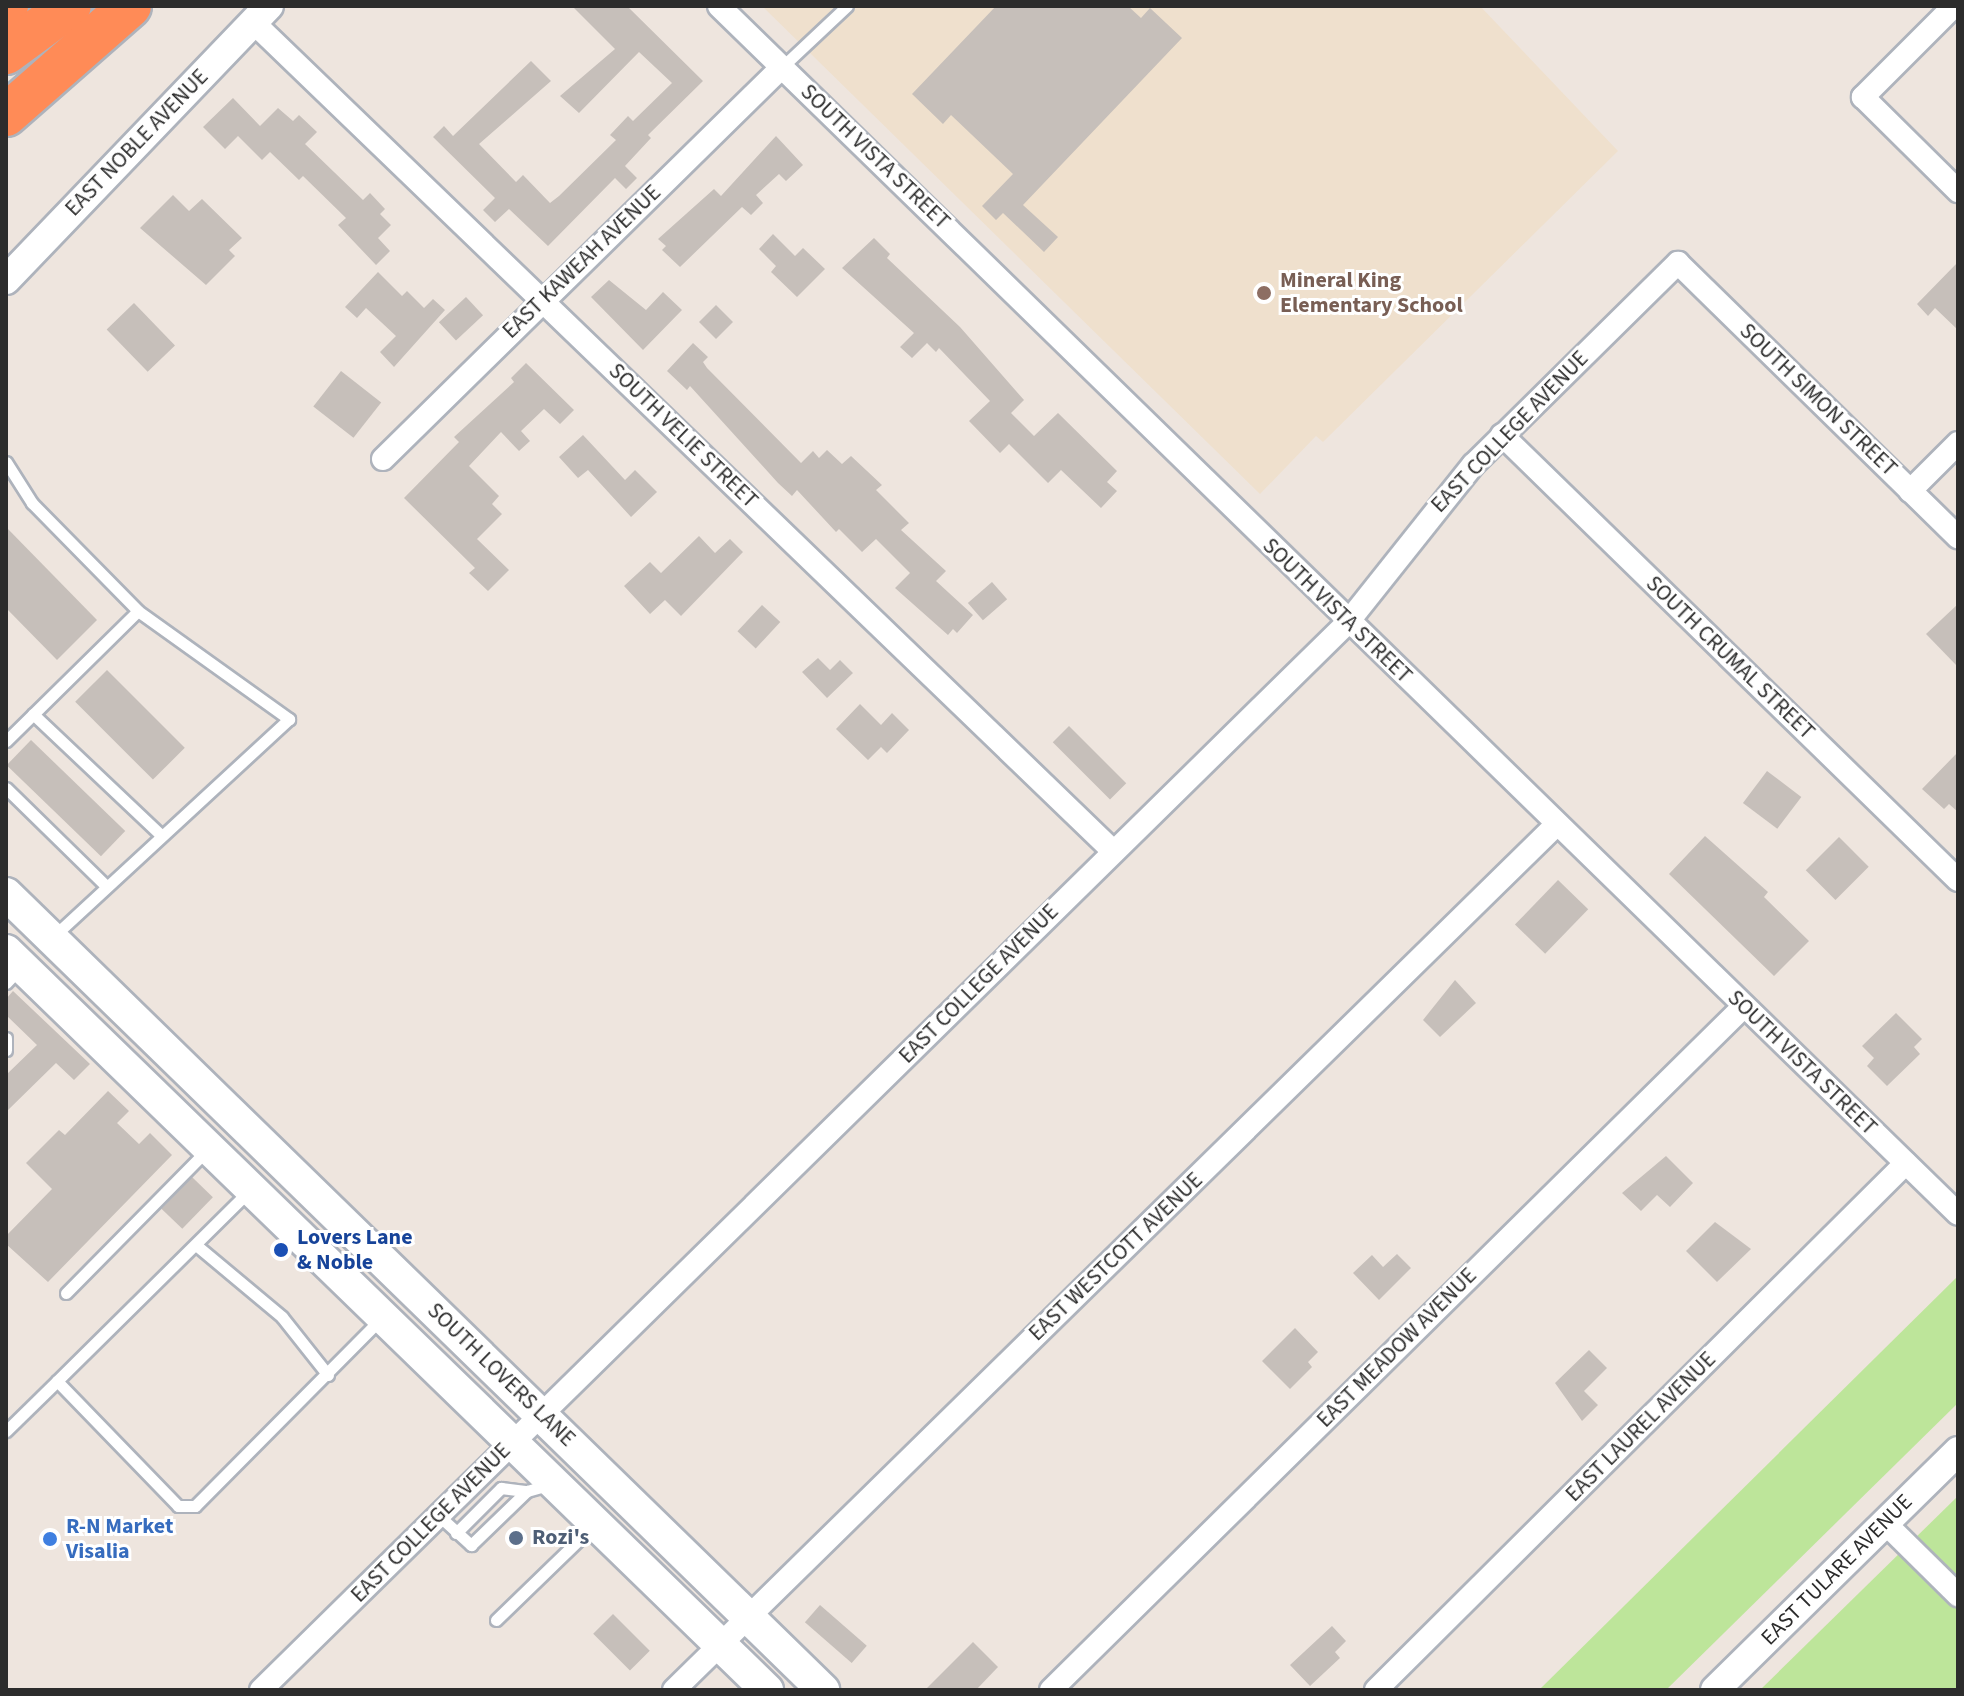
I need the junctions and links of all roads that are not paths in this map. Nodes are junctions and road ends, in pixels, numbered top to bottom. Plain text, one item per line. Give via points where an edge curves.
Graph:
1 (70, 6) edge
2 (130, 6) edge
3 (719, 6) edge
4 (847, 6) edge
5 (1954, 6) edge
6 (261, 14) edge
7 (6, 53) edge
8 (782, 67) junction
9 (6, 115) edge
10 (1958, 191) edge
11 (1678, 263) joint
12 (6, 280) edge
13 (543, 301) junction
14 (1502, 435) junction
15 (1958, 443) edge
16 (383, 459) dead end
17 (6, 462) edge
18 (1910, 491) junction
19 (1958, 537) edge
20 (138, 611) junction
21 (1348, 622) junction
22 (33, 714) junction
23 (6, 741) edge
24 (6, 788) edge
25 (1557, 824) junction
26 (161, 835) junction
27 (1113, 851) junction
28 (1958, 880) edge
29 (105, 885) junction
30 (6, 894) edge
31 (6, 921) edge
32 (53, 938) junction
33 (11, 967) edge
34 (1743, 1007) junction
35 (6, 1038) edge
36 (6, 1050) edge
37 (196, 1079) junction
38 (210, 1147) junction
39 (1906, 1163) junction
40 (252, 1188) junction
41 (1958, 1214) edge
42 (196, 1245) junction
43 (66, 1293) dead end
44 (383, 1317) junction
45 (328, 1375) junction
46 (57, 1381) junction
47 (542, 1414) junction
48 (6, 1431) edge
49 (513, 1441) junction
50 (1958, 1451) edge
51 (541, 1487) junction
52 (438, 1515) junction
53 (595, 1523) junction
54 (1885, 1523) junction
55 (456, 1533) junction
56 (1958, 1595) edge
57 (749, 1617) junction
58 (496, 1620) dead end
59 (721, 1645) junction
60 (261, 1690) edge
61 (674, 1690) edge
62 (767, 1690) edge
63 (823, 1690) edge
64 (1051, 1690) edge
65 (1376, 1690) edge
66 (1715, 1690) edge

1 - 7 highway
2 - 9 highway
3 - 8 street, SOUTH VISTA STREET
4 - 8 lane
5 - 10 street via 1863,97
6 - 12 street, EAST NOBLE AVENUE
6 - 13 street, SOUTH VELIE STREET
8 - 13 street, EAST KAWEAH AVENUE
8 - 21 street, SOUTH VISTA STREET
11 - 14 street, EAST COLLEGE AVENUE
11 - 18 street, SOUTH SIMON STREET
13 - 16 street, EAST KAWEAH AVENUE
13 - 27 street, SOUTH VELIE STREET
14 - 21 street, EAST COLLEGE AVENUE via 1438,505
14 - 28 street, SOUTH CRUMAL STREET
15 - 18 street
17 - 20 lane via 32,503
18 - 19 street, SOUTH SIMON STREET
20 - 22 lane
20 - 26 lane via 289,719
21 - 25 street, SOUTH VISTA STREET
21 - 27 street, EAST COLLEGE AVENUE
22 - 23 lane
22 - 26 lane
24 - 29 lane
25 - 34 street, SOUTH VISTA STREET
25 - 57 street, EAST WESTCOTT AVENUE
26 - 29 lane
27 - 47 street, EAST COLLEGE AVENUE
29 - 32 lane
30 - 32 main road, SOUTH LOVERS LANE
31 - 32 main road via 30,936
32 - 37 main road, SOUTH LOVERS LANE
33 - 37 main road via 37,962 51,967 136,1047
33 - 38 main road, SOUTH LOVERS LANE
34 - 39 street, SOUTH VISTA STREET
34 - 64 street, EAST MEADOW AVENUE
35 - 36 lane
37 - 47 main road, SOUTH LOVERS LANE
38 - 40 main road, SOUTH LOVERS LANE
38 - 43 lane
39 - 41 street, SOUTH VISTA STREET
39 - 65 street, EAST LAUREL AVENUE
40 - 42 lane
40 - 44 main road, SOUTH LOVERS LANE
42 - 45 lane via 282,1317
42 - 46 lane
44 - 45 lane
44 - 49 main road, SOUTH LOVERS LANE
45 - 46 lane via 186,1509
46 - 48 lane
47 - 49 street, EAST COLLEGE AVENUE
47 - 57 main road, SOUTH LOVERS LANE
49 - 51 main road, SOUTH LOVERS LANE
49 - 52 street, EAST COLLEGE AVENUE
50 - 54 street, EAST TULARE AVENUE
51 - 53 main road, SOUTH LOVERS LANE
51 - 55 lane via 501,1488
51 - 55 lane via 476,1542 466,1543
52 - 55 lane
52 - 60 street, EAST COLLEGE AVENUE
53 - 58 lane
53 - 59 main road, SOUTH LOVERS LANE
54 - 56 street
54 - 66 street, EAST TULARE AVENUE
57 - 59 street, EAST WESTCOTT AVENUE
57 - 63 main road, SOUTH LOVERS LANE
59 - 61 street, EAST WESTCOTT AVENUE
59 - 62 main road, SOUTH LOVERS LANE

